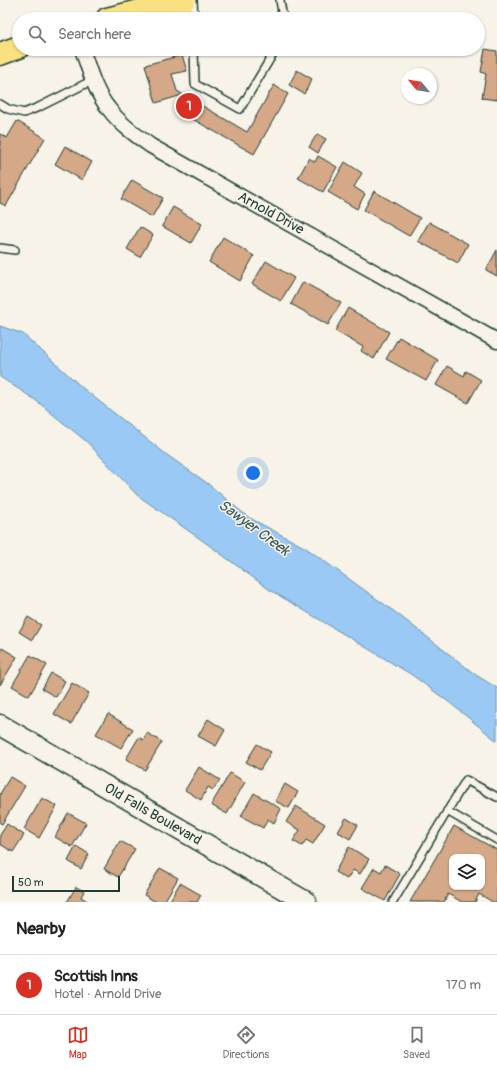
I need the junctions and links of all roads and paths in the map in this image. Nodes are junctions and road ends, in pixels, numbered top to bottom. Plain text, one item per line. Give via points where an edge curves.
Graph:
1 (184, 0) edge
2 (193, 0) edge
3 (280, 0) edge
4 (135, 12) edge
5 (194, 12) edge
6 (282, 12) edge
7 (12, 50) edge
8 (0, 54) edge
9 (84, 56) edge
10 (194, 56) edge
11 (272, 56) edge
12 (93, 80) junction
13 (0, 104) edge
14 (0, 248) edge
15 (15, 250) dead end
16 (497, 341) edge
17 (0, 725) edge
18 (497, 797) edge
19 (447, 811) junction
20 (497, 840) edge
21 (294, 899) edge
22 (393, 902) edge

1 - 4 main road
2 - 5 lane
3 - 6 lane
7 - 8 main road
9 - 12 street, Arnold Drive
10 - 11 lane via 195,84 240,109
12 - 13 lane via 24,113
12 - 16 street, Arnold Drive via 115,116 151,146
14 - 15 lane
17 - 21 street, Old Falls Boulevard
18 - 19 lane via 466,780
19 - 20 lane
19 - 22 lane

